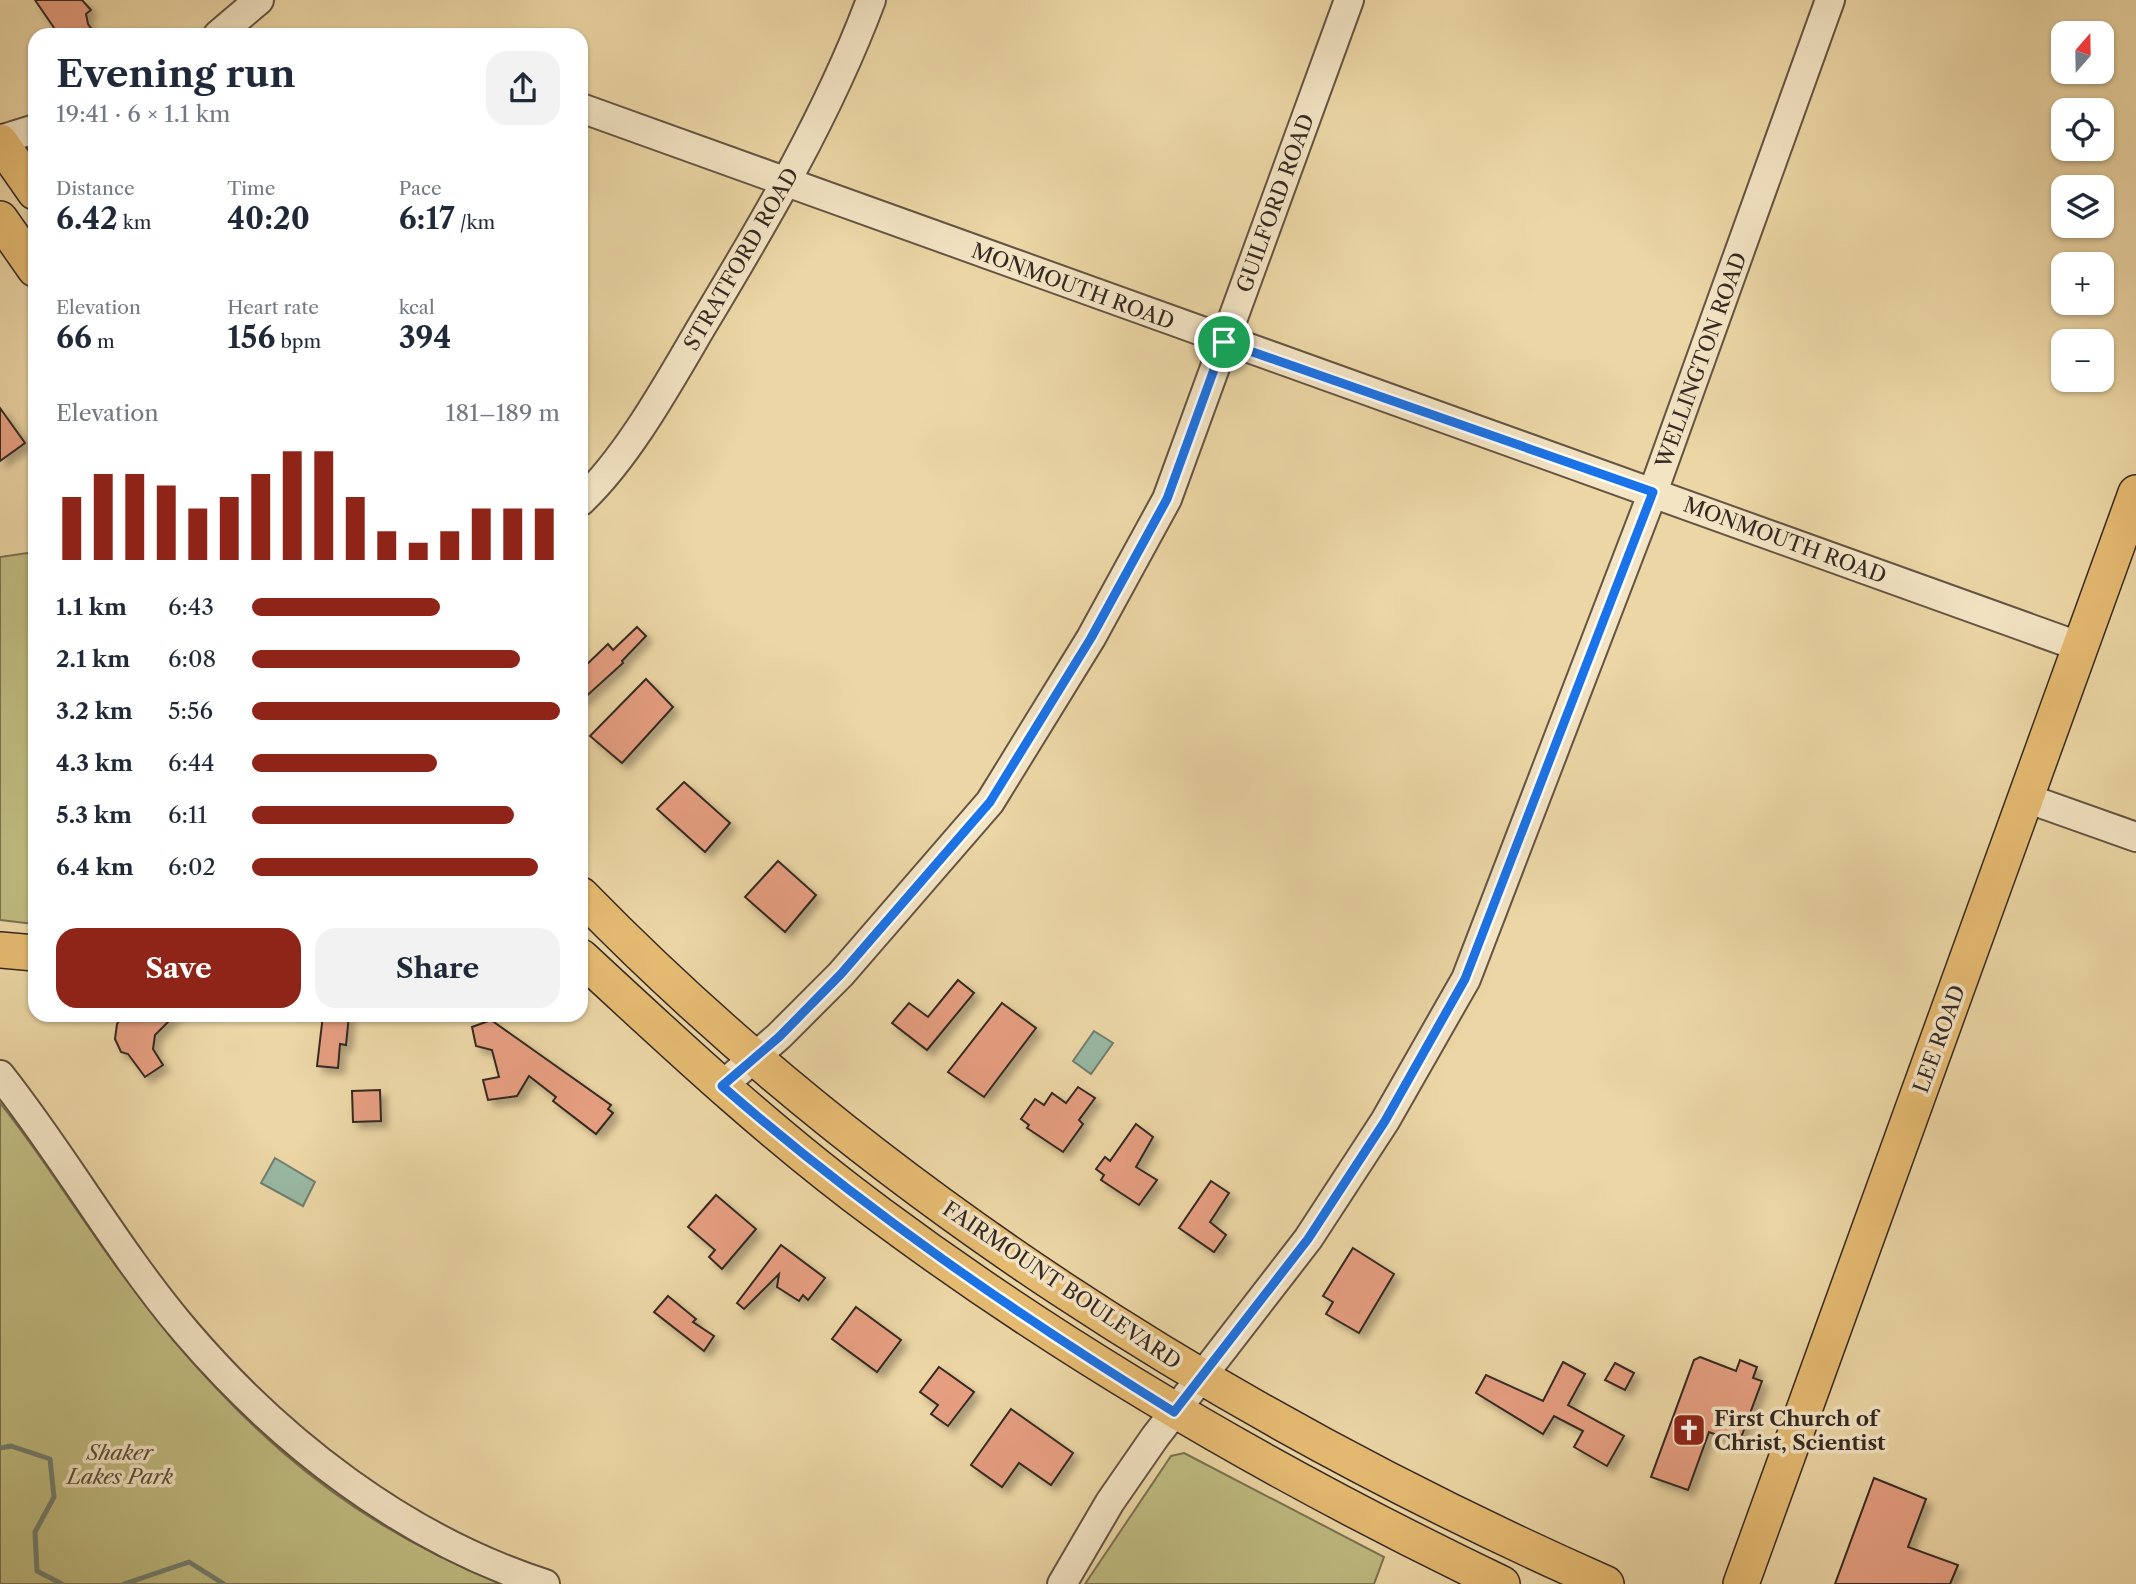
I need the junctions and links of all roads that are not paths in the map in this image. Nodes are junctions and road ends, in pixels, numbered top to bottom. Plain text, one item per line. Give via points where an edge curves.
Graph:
1 (259, 0) edge
2 (871, 0) edge
3 (1349, 0) edge
4 (1830, 0) edge
5 (226, 28) edge
6 (588, 111) edge
7 (28, 131) edge
8 (0, 141) edge
9 (28, 182) edge
10 (788, 182) junction
11 (0, 219) edge
12 (28, 259) edge
13 (1224, 342) junction
14 (1653, 492) junction
15 (2136, 493) edge
16 (588, 494) edge
17 (2081, 647) junction
18 (2026, 797) junction
19 (2136, 837) edge
20 (589, 913) edge
21 (0, 950) edge
22 (28, 953) edge
23 (588, 963) edge
24 (755, 1058) junction
25 (0, 1075) edge
26 (722, 1086) junction
27 (1201, 1377) junction
28 (1174, 1412) junction
29 (545, 1584) edge
30 (1062, 1584) edge
31 (1502, 1584) edge
32 (1606, 1584) edge
33 (1741, 1584) edge

1 - 5 street
2 - 10 street, STRATFORD ROAD
3 - 13 street, GUILFORD ROAD
4 - 14 street, WELLINGTON ROAD
6 - 10 street, MONMOUTH ROAD
7 - 8 street
8 - 9 main road
10 - 13 street, MONMOUTH ROAD
10 - 16 street, STRATFORD ROAD via 670,381
11 - 12 main road
13 - 14 street, MONMOUTH ROAD
13 - 24 street, GUILFORD ROAD via 1167,499 1036,731 990,802 806,1012
14 - 17 street, MONMOUTH ROAD
14 - 27 street, WELLINGTON ROAD via 1465,979 1385,1121 1308,1239
15 - 17 main road, LEE ROAD
17 - 18 main road, LEE ROAD
18 - 19 street
18 - 33 main road, LEE ROAD
20 - 24 main road, FAIRMOUNT BOULEVARD
21 - 22 main road
23 - 26 main road, FAIRMOUNT BOULEVARD
24 - 26 street, GUILFORD ROAD
24 - 27 main road, FAIRMOUNT BOULEVARD via 874,1155 1004,1250
25 - 29 street via 186,1331 265,1414 356,1489 450,1545
26 - 28 main road, FAIRMOUNT BOULEVARD via 830,1177 932,1252
27 - 28 street, WELLINGTON ROAD
27 - 32 main road, FAIRMOUNT BOULEVARD via 1383,1477
28 - 30 street, WELLINGTON ROAD via 1110,1502
28 - 31 main road, FAIRMOUNT BOULEVARD via 1324,1495

